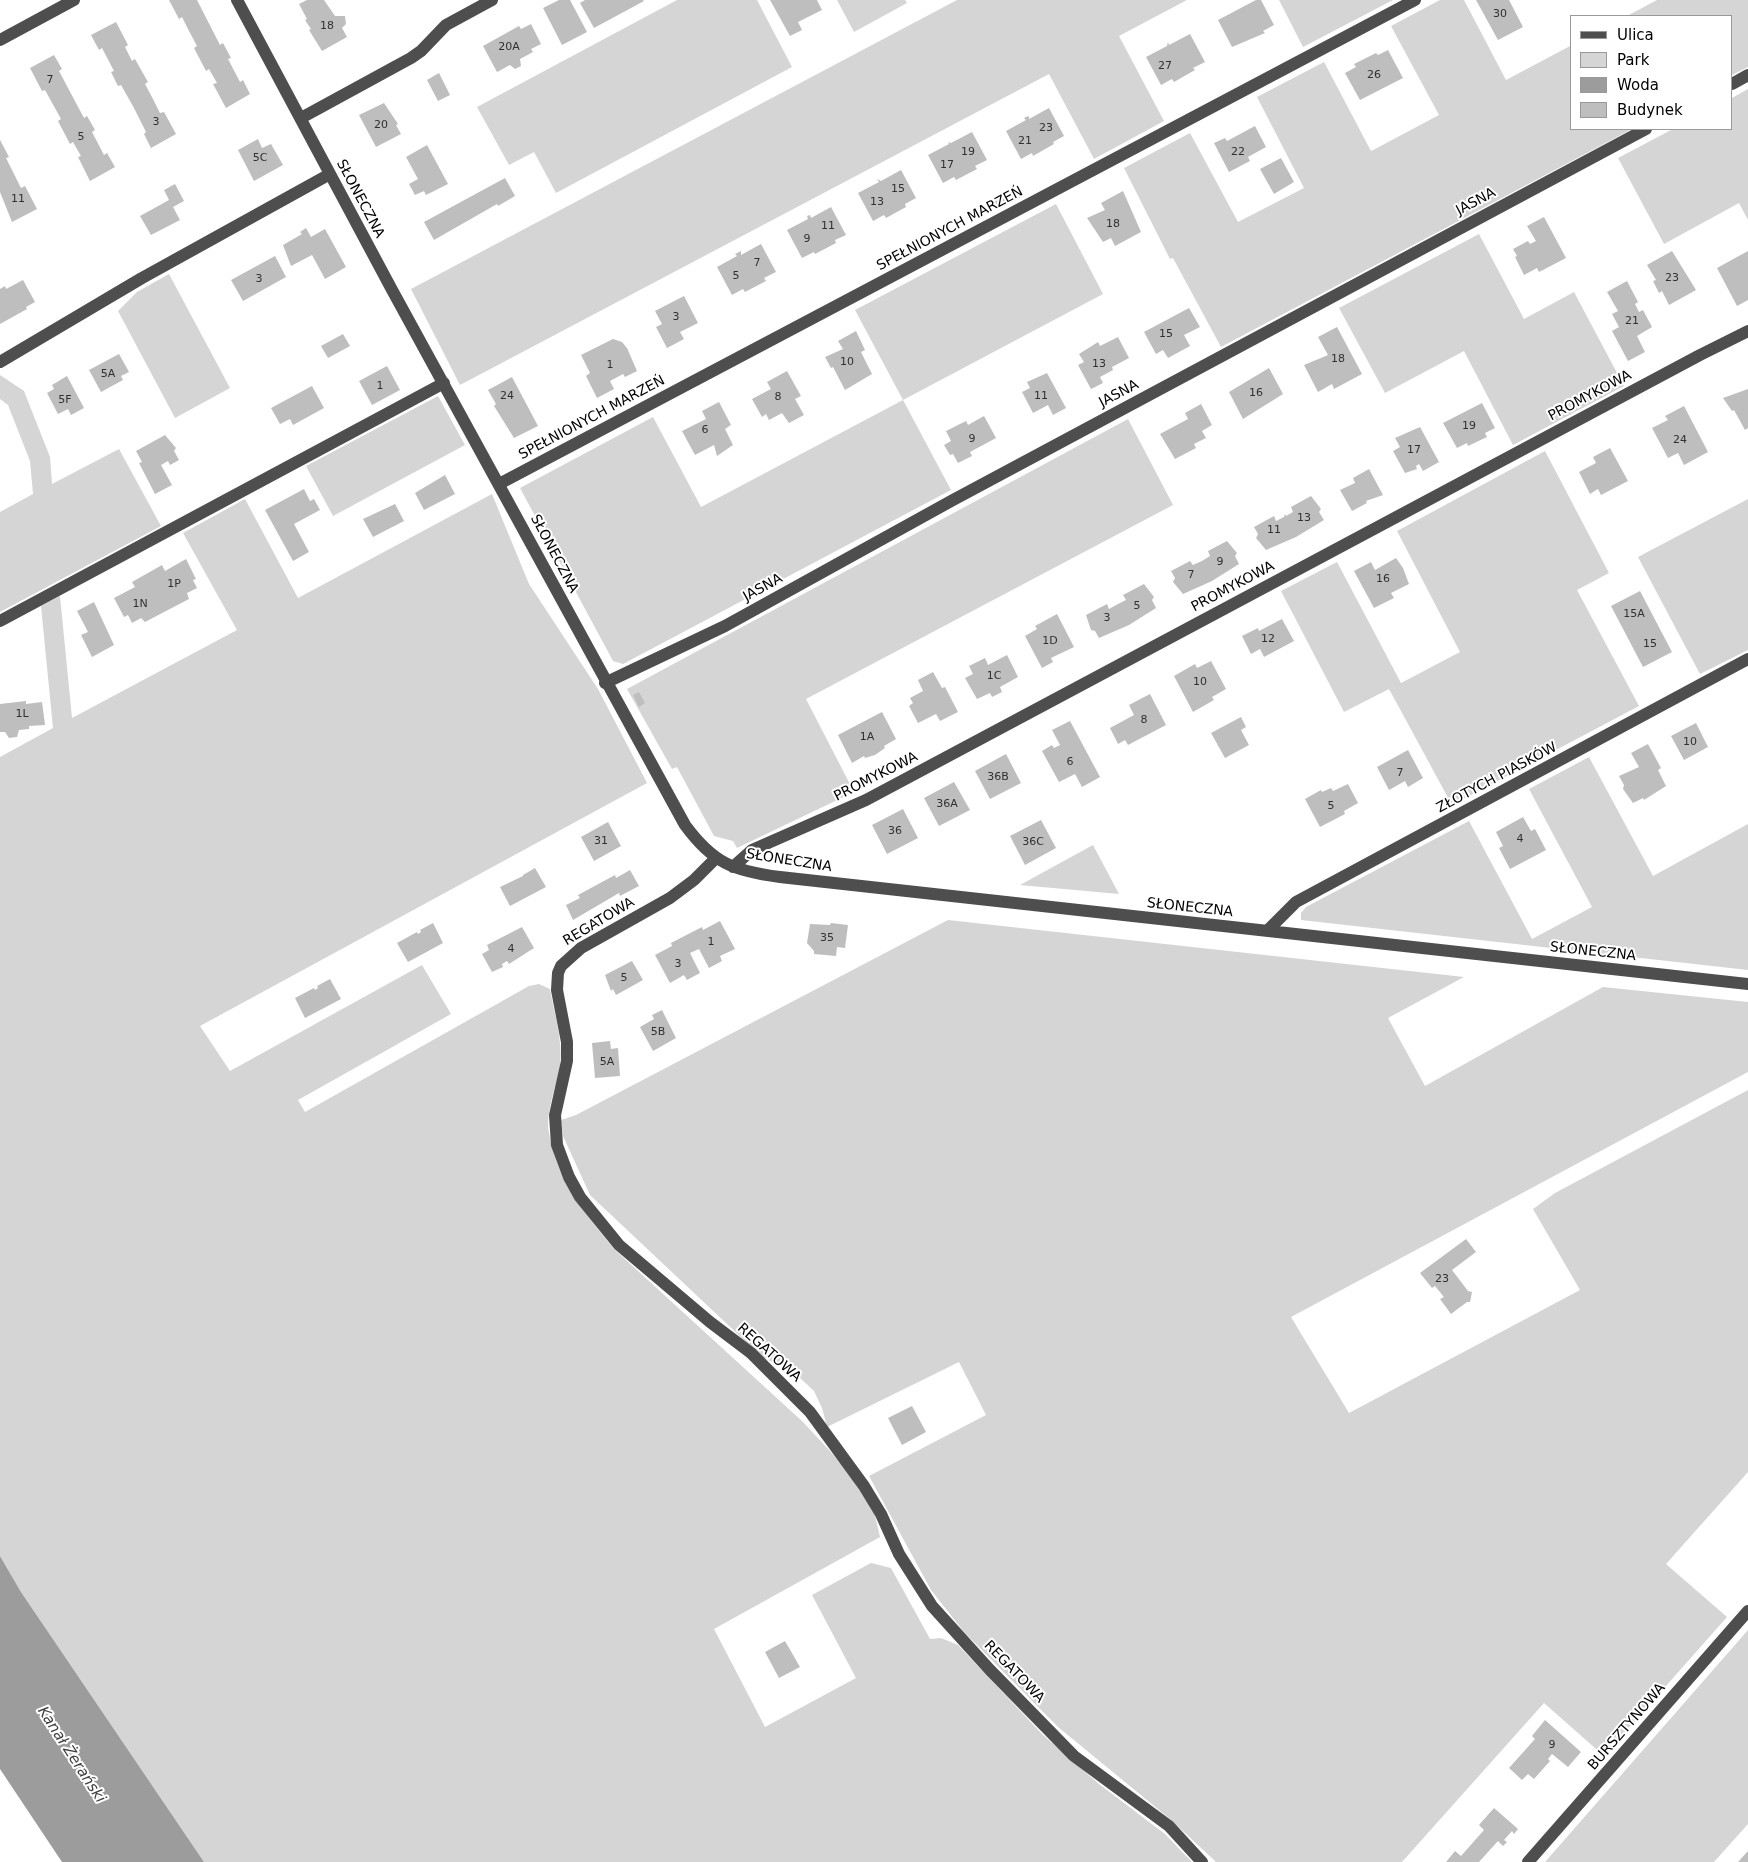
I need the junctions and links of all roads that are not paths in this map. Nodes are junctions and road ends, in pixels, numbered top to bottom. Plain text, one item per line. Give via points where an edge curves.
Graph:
1 (74, 0) edge
2 (237, 0) edge
3 (492, 0) edge
4 (1416, 0) edge
5 (0, 40) edge
6 (1748, 75) edge
7 (1733, 83) edge
8 (302, 118) junction
9 (1644, 130) edge
10 (330, 174) junction
11 (1748, 332) edge
12 (0, 362) edge
13 (444, 383) junction
14 (499, 484) junction
15 (0, 621) edge
16 (1748, 659) edge
17 (605, 683) junction
18 (715, 859) junction
19 (733, 866) junction
20 (1268, 931) junction
21 (1748, 984) edge
22 (1748, 1611) edge
23 (1202, 1862) edge
24 (1528, 1862) edge

1 - 5 street
2 - 8 street, SŁONECZNA
3 - 8 street via 446,25 411,58
4 - 14 street, SPEŁNIONYCH MARZEŃ
6 - 7 street
8 - 10 street, SŁONECZNA
9 - 17 street, JASNA via 953,500 725,626
10 - 12 street
10 - 13 street, SŁONECZNA
11 - 19 street, PROMYKOWA via 866,800 752,850
13 - 14 street, SŁONECZNA
13 - 15 street
14 - 17 street, SŁONECZNA
16 - 20 street, ZŁOTYCH PIASKÓW via 1296,902
17 - 18 street, SŁONECZNA via 685,825
18 - 19 street, SŁONECZNA
18 - 23 street, REGATOWA via 670,898 581,948 561,966 557,990 567,1042 567,1060 555,1114 558,1145 569,1177 580,1197 619,1245 751,1353 810,1412 864,1486 899,1554 932,1606 990,1670 1074,1756 1169,1826
19 - 20 street, SŁONECZNA via 780,877
20 - 21 street, SŁONECZNA
22 - 24 street, BURSZTYNOWA

